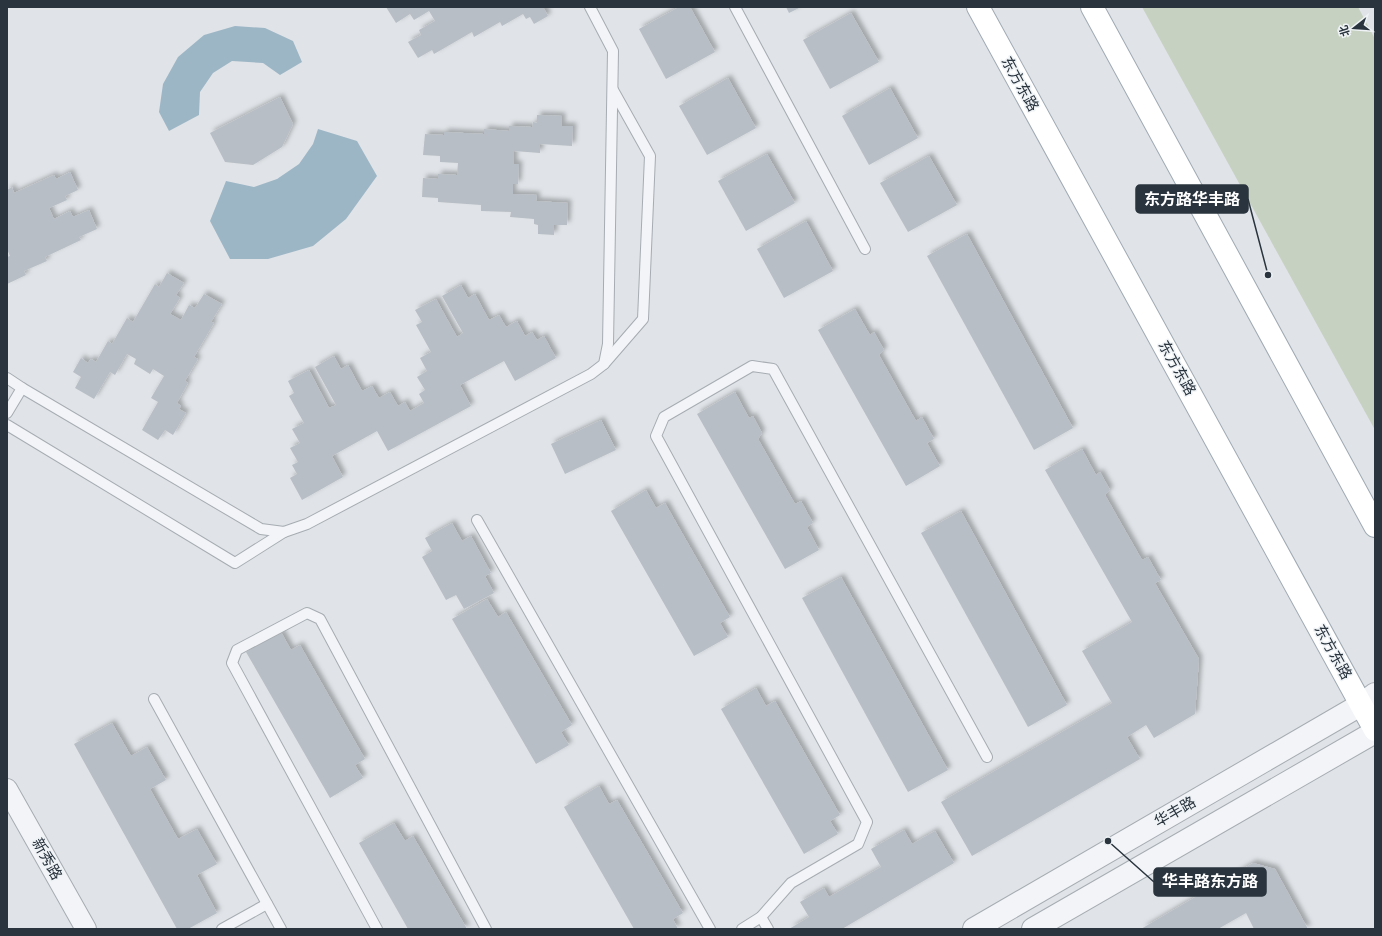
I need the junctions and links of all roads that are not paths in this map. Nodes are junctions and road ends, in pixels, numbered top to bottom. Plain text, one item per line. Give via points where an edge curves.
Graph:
1 (590, 7) edge
2 (735, 7) edge
3 (978, 7) edge
4 (1092, 7) edge
5 (613, 89) junction
6 (865, 249) dead end
7 (604, 364) junction
8 (7, 378) edge
9 (22, 388) junction
10 (7, 413) edge
11 (7, 425) edge
12 (477, 520) dead end
13 (1375, 526) edge
14 (284, 532) junction
15 (154, 699) dead end
16 (1368, 699) edge
17 (1375, 731) edge
18 (987, 757) dead end
19 (7, 789) edge
20 (267, 904) junction
21 (761, 917) junction
22 (86, 929) edge
23 (222, 929) edge
24 (281, 929) edge
25 (377, 929) edge
26 (486, 929) edge
27 (710, 929) edge
28 (742, 929) edge
29 (768, 929) edge
30 (974, 929) edge
31 (1034, 929) edge

1 - 5 lane via 613,51
2 - 6 lane
3 - 16 main road, 东方东路
4 - 13 main road
5 - 7 lane via 608,344
5 - 7 lane via 650,156 643,319
7 - 14 lane via 591,374 308,524
8 - 9 lane
9 - 10 lane
9 - 14 lane via 261,530
11 - 14 lane via 235,563
12 - 27 lane
15 - 20 lane
16 - 17 main road, 东方东路
16 - 30 street, 华丰路
17 - 31 street, 华丰路
18 - 21 lane via 773,369 752,366 664,417 656,436 867,822 858,844 791,883
19 - 22 street, 新秀路
20 - 23 lane
20 - 24 lane
21 - 28 lane
21 - 29 lane
25 - 26 lane via 232,663 237,650 307,612 320,619

